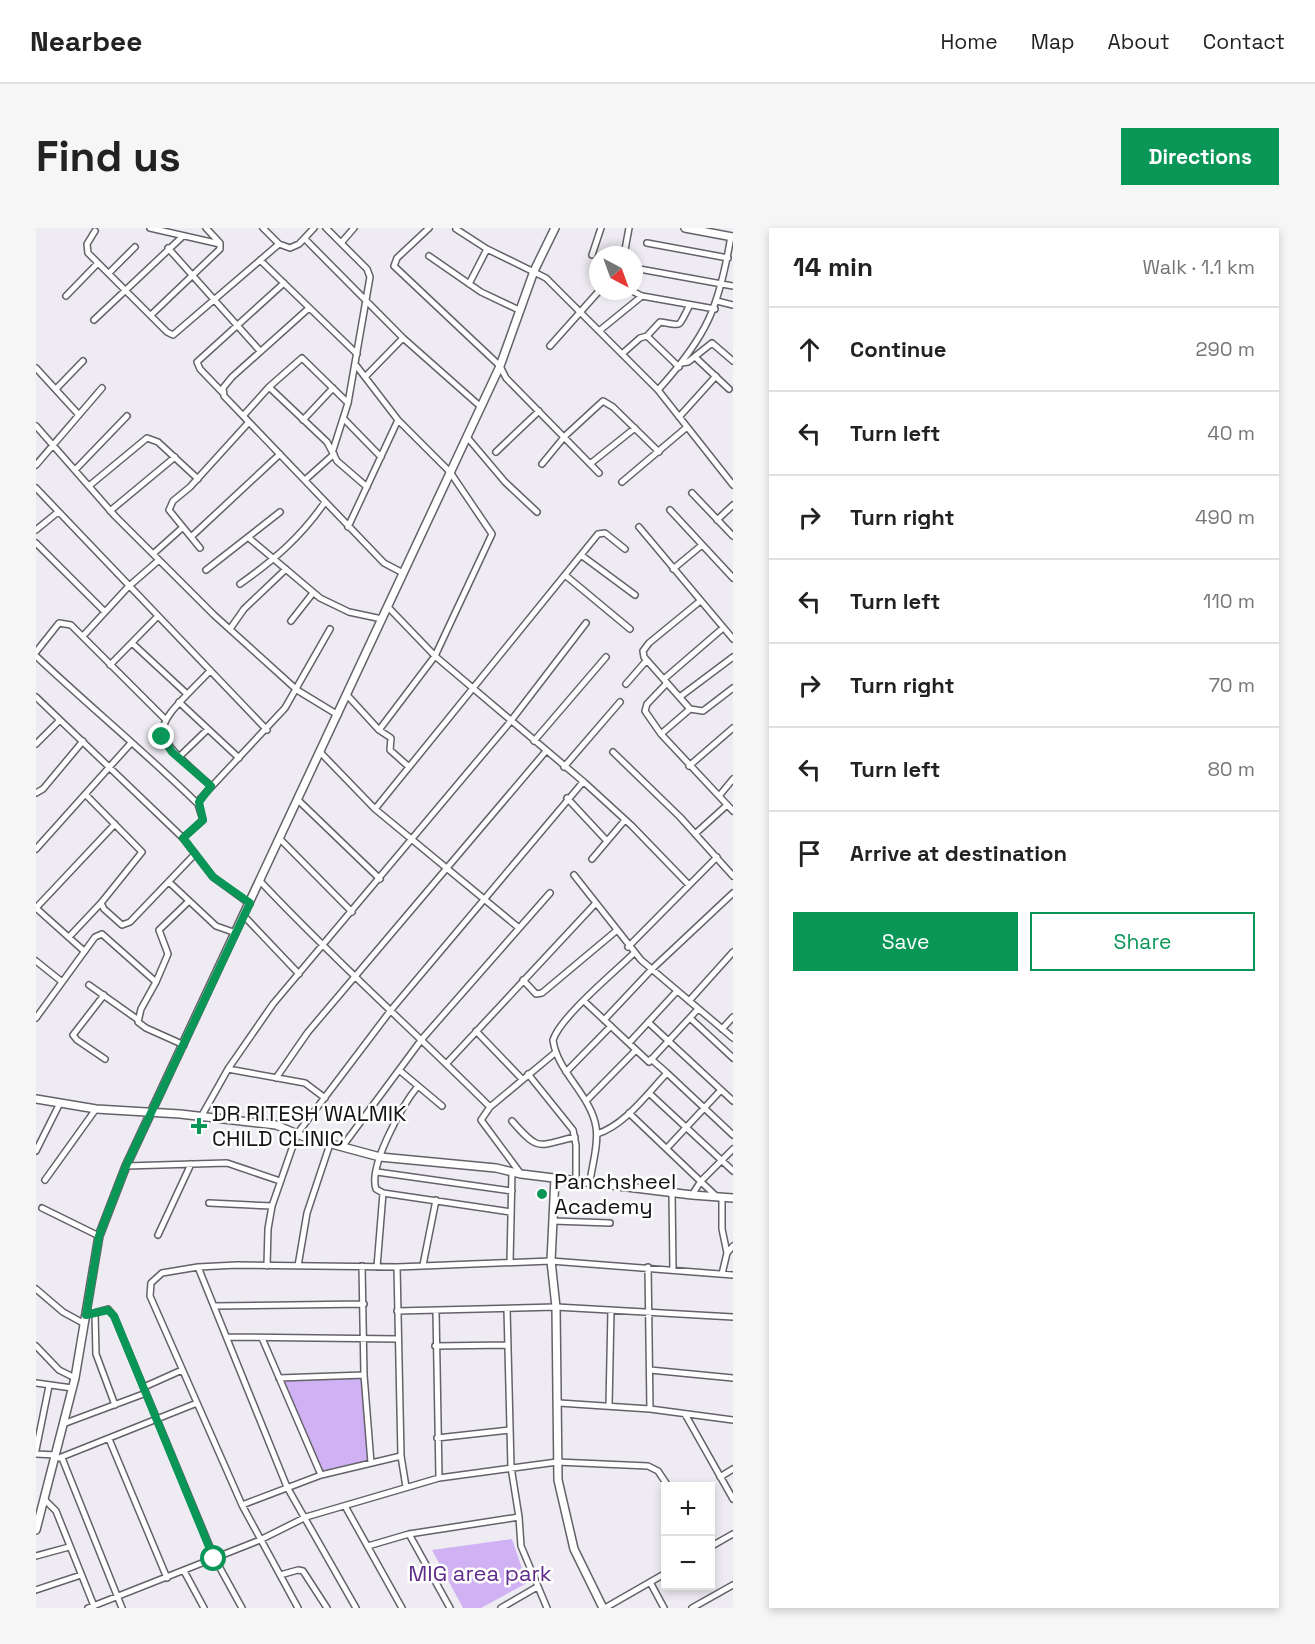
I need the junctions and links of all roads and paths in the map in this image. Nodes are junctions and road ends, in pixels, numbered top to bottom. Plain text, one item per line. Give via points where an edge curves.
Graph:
1 (150, 228) edge
2 (206, 228) edge
3 (263, 228) edge
4 (314, 228) edge
5 (326, 228) edge
6 (354, 228) edge
7 (429, 228) edge
8 (555, 228) edge
9 (601, 228) edge
10 (629, 228) edge
11 (685, 228) edge
12 (456, 229) edge
13 (95, 231) dead end
14 (714, 231) edge
15 (183, 236) junction
16 (732, 237) edge
17 (305, 239) junction
18 (341, 243) junction
19 (647, 243) dead end
20 (220, 244) junction
21 (279, 244) junction
22 (595, 246) edge
23 (626, 246) edge
24 (135, 248) dead end
25 (168, 249) junction
26 (487, 249) junction
27 (429, 255) dead end
28 (728, 258) junction
29 (260, 260) junction
30 (98, 263) junction
31 (726, 267) junction
32 (733, 268) edge
33 (643, 270) edge
34 (534, 272) junction
35 (109, 273) junction
36 (191, 276) junction
37 (284, 283) junction
38 (469, 284) junction
39 (723, 285) junction
40 (733, 286) edge
41 (126, 289) junction
42 (66, 296) dead end
43 (643, 296) edge
44 (212, 300) junction
45 (590, 300) edge
46 (637, 300) edge
47 (368, 301) junction
48 (717, 302) junction
49 (690, 305) junction
50 (733, 305) edge
51 (309, 308) junction
52 (715, 309) junction
53 (519, 310) junction
54 (580, 311) junction
55 (151, 315) junction
56 (94, 320) dead end
57 (236, 325) junction
58 (599, 331) junction
59 (646, 336) junction
60 (402, 338) junction
61 (550, 346) dead end
62 (260, 351) junction
63 (357, 354) junction
64 (622, 354) junction
65 (695, 357) junction
66 (83, 361) dead end
67 (733, 362) edge
68 (355, 364) junction
69 (681, 365) junction
70 (500, 366) junction
71 (36, 368) edge
72 (716, 376) junction
73 (365, 377) junction
74 (269, 387) junction
75 (102, 388) dead end
76 (333, 388) junction
77 (56, 389) junction
78 (729, 389) dead end
79 (658, 390) junction
80 (223, 392) junction
81 (348, 403) junction
82 (481, 407) junction
83 (539, 411) junction
84 (79, 414) junction
85 (127, 416) dead end
86 (243, 416) junction
87 (679, 417) junction
88 (344, 419) junction
89 (303, 420) junction
90 (398, 420) junction
91 (249, 422) junction
92 (36, 426) edge
93 (687, 427) junction
94 (635, 428) junction
95 (565, 436) junction
96 (467, 437) junction
97 (54, 444) junction
98 (333, 452) junction
99 (496, 452) dead end
100 (659, 452) junction
101 (280, 454) junction
102 (175, 457) junction
103 (381, 457) junction
104 (542, 464) dead end
105 (590, 464) junction
106 (36, 465) edge
107 (75, 470) junction
108 (450, 472) junction
109 (599, 473) dead end
110 (198, 479) junction
111 (305, 480) junction
112 (622, 482) dead end
113 (733, 485) edge
114 (89, 486) junction
115 (36, 488) edge
116 (367, 488) junction
117 (692, 493) dead end
118 (325, 502) junction
119 (733, 505) edge
120 (670, 510) dead end
121 (110, 511) junction
122 (58, 512) junction
123 (280, 512) dead end
124 (537, 512) dead end
125 (717, 520) junction
126 (348, 527) junction
127 (639, 527) dead end
128 (182, 528) junction
129 (36, 530) edge
130 (733, 536) edge
131 (191, 537) junction
132 (249, 538) junction
133 (36, 543) edge
134 (702, 544) junction
135 (200, 548) dead end
136 (625, 549) dead end
137 (153, 554) junction
138 (581, 555) junction
139 (159, 560) junction
140 (276, 560) junction
141 (286, 569) junction
142 (674, 569) junction
143 (206, 570) dead end
144 (403, 573) junction
145 (565, 575) junction
146 (733, 578) edge
147 (240, 584) dead end
148 (128, 587) junction
149 (313, 593) junction
150 (635, 595) dead end
151 (699, 602) junction
152 (388, 606) junction
153 (105, 612) junction
154 (157, 617) junction
155 (382, 619) junction
156 (291, 621) dead end
157 (586, 623) dead end
158 (723, 628) junction
159 (230, 629) junction
160 (330, 629) dead end
161 (630, 629) dead end
162 (83, 636) junction
163 (733, 639) edge
164 (132, 643) junction
165 (36, 654) edge
166 (435, 656) junction
167 (606, 657) dead end
168 (733, 657) edge
169 (646, 661) junction
170 (111, 665) junction
171 (210, 671) junction
172 (666, 681) junction
173 (626, 684) dead end
174 (733, 688) edge
175 (472, 689) junction
176 (297, 690) junction
177 (187, 694) junction
178 (347, 695) junction
179 (681, 696) junction
180 (36, 697) edge
181 (179, 702) junction
182 (620, 702) dead end
183 (690, 709) junction
184 (338, 715) junction
185 (165, 719) junction
186 (60, 720) junction
187 (510, 722) junction
188 (733, 728) edge
189 (208, 729) junction
190 (267, 730) junction
191 (379, 730) junction
192 (661, 734) junction
193 (37, 740) edge
194 (83, 741) junction
195 (534, 741) junction
196 (131, 743) junction
197 (320, 752) junction
198 (546, 752) junction
199 (613, 752) dead end
200 (179, 757) junction
201 (239, 758) junction
202 (409, 766) junction
203 (689, 766) junction
204 (111, 767) junction
205 (564, 767) junction
206 (733, 779) edge
207 (585, 784) junction
208 (211, 786) junction
209 (36, 794) edge
210 (86, 795) junction
211 (719, 796) junction
212 (298, 800) junction
213 (569, 800) junction
214 (198, 804) junction
215 (727, 805) junction
216 (375, 809) junction
217 (733, 811) edge
218 (624, 820) junction
219 (115, 824) junction
220 (695, 834) junction
221 (183, 838) junction
222 (280, 839) junction
223 (412, 840) junction
224 (606, 840) junction
225 (36, 849) edge
226 (195, 854) junction
227 (717, 857) junction
228 (592, 859) dead end
229 (446, 869) junction
230 (574, 874) dead end
231 (733, 876) edge
232 (380, 879) junction
233 (169, 882) junction
234 (260, 882) junction
235 (689, 885) junction
236 (550, 893) dead end
237 (733, 893) edge
238 (189, 902) junction
239 (484, 902) junction
240 (101, 903) junction
241 (250, 903) junction
242 (595, 904) junction
243 (36, 908) edge
244 (352, 912) junction
245 (244, 916) junction
246 (519, 928) junction
247 (616, 930) junction
248 (236, 933) junction
249 (69, 937) junction
250 (628, 946) junction
251 (322, 947) junction
252 (84, 951) junction
253 (733, 952) edge
254 (634, 953) junction
255 (36, 961) edge
256 (652, 969) junction
257 (299, 974) junction
258 (355, 977) junction
259 (61, 981) junction
260 (522, 981) junction
261 (156, 982) junction
262 (89, 986) dead end
263 (677, 990) junction
264 (104, 995) junction
265 (584, 1001) junction
266 (689, 1001) junction
267 (39, 1007) edge
268 (698, 1009) junction
269 (391, 1010) junction
270 (733, 1017) edge
271 (36, 1018) edge
272 (690, 1018) junction
273 (137, 1019) junction
274 (604, 1020) junction
275 (648, 1022) junction
276 (611, 1026) junction
277 (722, 1029) junction
278 (476, 1031) junction
279 (733, 1038) edge
280 (422, 1039) junction
281 (668, 1040) junction
282 (629, 1043) junction
283 (184, 1046) junction
284 (636, 1050) junction
285 (556, 1052) junction
286 (733, 1058) edge
287 (105, 1059) dead end
288 (651, 1059) junction
289 (447, 1063) junction
290 (228, 1069) junction
291 (399, 1070) junction
292 (566, 1072) junction
293 (667, 1073) junction
294 (528, 1074) junction
295 (276, 1078) junction
296 (522, 1079) junction
297 (418, 1086) junction
298 (722, 1090) junction
299 (649, 1093) junction
300 (325, 1098) junction
301 (36, 1099) edge
302 (586, 1101) junction
303 (733, 1101) edge
304 (60, 1103) junction
305 (442, 1106) dead end
306 (490, 1107) junction
307 (705, 1108) junction
308 (96, 1109) junction
309 (629, 1113) junction
310 (152, 1114) junction
311 (201, 1117) junction
312 (512, 1121) dead end
313 (686, 1128) junction
314 (297, 1134) junction
315 (597, 1134) junction
316 (733, 1135) edge
317 (575, 1137) junction
318 (330, 1144) junction
319 (342, 1147) junction
320 (667, 1148) junction
321 (733, 1149) edge
322 (36, 1151) edge
323 (380, 1157) junction
324 (721, 1161) junction
325 (191, 1164) junction
326 (126, 1166) junction
327 (733, 1171) edge
328 (377, 1172) junction
329 (512, 1172) junction
330 (521, 1174) junction
331 (555, 1178) junction
332 (45, 1180) dead end
333 (576, 1180) junction
334 (280, 1181) junction
335 (701, 1181) junction
336 (590, 1182) junction
337 (512, 1191) junction
338 (672, 1192) junction
339 (383, 1193) junction
340 (692, 1195) junction
341 (719, 1197) junction
342 (733, 1198) edge
343 (436, 1200) junction
344 (209, 1203) dead end
345 (272, 1206) junction
346 (42, 1208) dead end
347 (512, 1212) junction
348 (553, 1221) junction
349 (610, 1223) dead end
350 (158, 1235) dead end
351 (99, 1236) junction
352 (733, 1246) edge
353 (727, 1253) junction
354 (551, 1261) junction
355 (510, 1262) junction
356 (423, 1265) junction
357 (267, 1266) junction
358 (298, 1266) junction
359 (362, 1266) junction
360 (377, 1266) junction
361 (198, 1267) junction
362 (397, 1267) junction
363 (648, 1267) junction
364 (673, 1270) junction
365 (722, 1274) junction
366 (733, 1275) edge
367 (36, 1289) edge
368 (364, 1304) junction
369 (214, 1306) junction
370 (556, 1307) junction
371 (507, 1309) junction
372 (611, 1310) junction
373 (397, 1311) junction
374 (436, 1311) junction
375 (648, 1312) junction
376 (94, 1313) junction
377 (733, 1317) edge
378 (84, 1319) junction
379 (227, 1337) junction
380 (262, 1338) junction
381 (365, 1339) junction
382 (398, 1339) junction
383 (507, 1345) junction
384 (36, 1346) edge
385 (435, 1346) junction
386 (182, 1370) junction
387 (650, 1370) junction
388 (364, 1375) junction
389 (733, 1377) edge
390 (75, 1378) junction
391 (279, 1378) junction
392 (36, 1383) edge
393 (49, 1386) junction
394 (72, 1389) junction
395 (145, 1390) junction
396 (197, 1403) junction
397 (559, 1403) junction
398 (115, 1405) junction
399 (609, 1406) junction
400 (650, 1409) junction
401 (686, 1414) junction
402 (157, 1419) junction
403 (733, 1420) edge
404 (63, 1424) junction
405 (510, 1430) junction
406 (109, 1438) junction
407 (437, 1438) junction
408 (36, 1452) edge
409 (400, 1456) junction
410 (58, 1457) junction
411 (557, 1462) junction
412 (371, 1463) junction
413 (511, 1467) junction
414 (733, 1469) edge
415 (321, 1475) junction
416 (720, 1477) junction
417 (438, 1478) junction
418 (665, 1482) edge
419 (287, 1487) junction
420 (406, 1487) junction
421 (44, 1499) junction
422 (733, 1499) edge
423 (242, 1505) junction
424 (345, 1506) junction
425 (306, 1517) junction
426 (519, 1517) junction
427 (36, 1530) edge
428 (409, 1534) junction
429 (733, 1534) edge
430 (260, 1540) junction
431 (715, 1545) edge
432 (368, 1546) junction
433 (69, 1547) junction
434 (36, 1556) edge
435 (214, 1559) junction
436 (184, 1571) junction
437 (81, 1575) junction
438 (280, 1575) junction
439 (661, 1576) edge
440 (167, 1578) junction
441 (650, 1582) junction
442 (733, 1585) edge
443 (537, 1587) junction
444 (36, 1590) edge
445 (117, 1595) junction
446 (91, 1607) edge
447 (122, 1608) edge
448 (204, 1608) edge
449 (242, 1608) edge
450 (298, 1608) edge
451 (327, 1608) edge
452 (356, 1608) edge
453 (402, 1608) edge
454 (450, 1608) edge
455 (501, 1608) edge
456 (547, 1608) edge
457 (604, 1608) edge
458 (664, 1608) edge
459 (692, 1608) edge

1 - 15 street
2 - 20 street
3 - 21 street
4 - 17 street
5 - 18 street
6 - 18 street
7 - 70 street via 397,258 394,266
8 - 34 street
9 - 22 street
10 - 23 street
11 - 14 street
12 - 26 street
13 - 30 street via 87,250
14 - 16 street
15 - 20 street
15 - 25 street
16 - 28 street
17 - 21 street via 294,247
17 - 47 street
18 - 47 street via 369,271
19 - 28 street
20 - 36 street via 218,251
21 - 29 street
24 - 35 street
25 - 36 street
25 - 41 street
26 - 34 street
26 - 38 street
27 - 38 street
28 - 31 street
29 - 37 street
29 - 44 street
30 - 35 street
30 - 42 street
31 - 32 street
31 - 39 street
33 - 39 street
34 - 53 street
34 - 54 street via 542,274
35 - 41 street
36 - 44 street
36 - 55 street
37 - 51 street
37 - 57 street
38 - 53 street
39 - 40 street
39 - 48 street
41 - 55 street
41 - 56 street
43 - 49 street
44 - 55 street via 173,335
44 - 57 street
45 - 54 street
46 - 58 street
47 - 60 street
47 - 63 street
48 - 50 street
48 - 52 street
49 - 52 street
49 - 59 street via 678,324 660,322
51 - 62 street
51 - 63 street
52 - 69 street
53 - 70 street
54 - 58 street
54 - 61 street
57 - 62 street
57 - 80 street via 197,362
58 - 64 street
59 - 64 street
59 - 69 street
60 - 73 street
60 - 82 street
62 - 80 street via 226,383
63 - 68 street
64 - 79 street
65 - 67 street via 712,344
65 - 69 street
65 - 72 street
66 - 77 street
68 - 73 street
68 - 81 street
69 - 79 street
70 - 82 street
70 - 83 street via 506,378
71 - 77 street
72 - 78 street
72 - 87 street
73 - 90 street
74 - 76 street via 302,358
74 - 86 street
74 - 89 street
75 - 84 street
76 - 81 street
76 - 89 street
77 - 84 street
79 - 87 street
80 - 86 street
81 - 88 street
82 - 96 street
83 - 95 street
83 - 99 street
84 - 97 street
85 - 107 street
86 - 91 street
87 - 93 street
88 - 98 street
88 - 103 street
89 - 98 street
90 - 103 street
90 - 108 street
91 - 101 street
91 - 110 street
92 - 97 street
93 - 100 street
93 - 113 street
94 - 95 street via 603,401
94 - 100 street
94 - 105 street
95 - 104 street
95 - 105 street
96 - 108 street
96 - 124 street
97 - 106 street
97 - 107 street
98 - 111 street
98 - 116 street
100 - 112 street
101 - 111 street
101 - 131 street
102 - 110 street
102 - 114 street via 147,438
102 - 121 street
103 - 116 street
105 - 109 street
107 - 114 street
108 - 144 street
108 - 166 street via 491,529 491,538
110 - 128 street via 169,507
111 - 118 street
114 - 121 street
115 - 122 street
116 - 126 street
117 - 125 street
118 - 126 street
118 - 140 street
119 - 125 street
120 - 134 street
121 - 137 street
122 - 129 street
122 - 148 street
123 - 132 street
125 - 130 street
126 - 144 street via 384,563
127 - 142 street
128 - 131 street
128 - 137 street
131 - 135 street
132 - 140 street
132 - 143 street
133 - 153 street
134 - 142 street
134 - 146 street
136 - 138 street via 603,532
137 - 139 street
138 - 145 street
138 - 150 street
139 - 148 street
139 - 159 street
140 - 141 street
140 - 147 street
141 - 149 street
141 - 159 street via 244,609
142 - 151 street
144 - 152 street
145 - 161 street
145 - 175 street
148 - 153 street
148 - 154 street
149 - 155 street via 349,612
149 - 156 street
151 - 158 street
151 - 169 street via 649,643 643,651
152 - 155 street
152 - 166 street
153 - 162 street
154 - 164 street
154 - 171 street
155 - 178 street
157 - 187 street
158 - 163 street
158 - 172 street
159 - 176 street
160 - 176 street
162 - 165 street via 72,625 59,623
162 - 170 street
164 - 170 street
164 - 177 street
165 - 196 street
166 - 175 street
166 - 191 street
167 - 195 street
168 - 179 street
169 - 172 street
169 - 173 street
170 - 185 street
171 - 177 street
171 - 190 street
172 - 179 street
172 - 192 street via 645,711
174 - 183 street via 703,711
175 - 187 street
175 - 202 street
176 - 184 street
176 - 190 street
177 - 181 street
178 - 184 street
178 - 191 street
179 - 183 street
180 - 186 street
181 - 185 street
181 - 189 street
182 - 205 street
183 - 192 street
184 - 197 street
185 - 200 street via 162,737
186 - 193 street
186 - 194 street
187 - 195 street
187 - 223 street
188 - 203 street
189 - 200 street
189 - 201 street
190 - 201 street
191 - 202 street via 392,740 391,752
192 - 203 street
194 - 204 street
194 - 209 street
195 - 198 street
196 - 204 street
196 - 214 street
197 - 212 street
197 - 216 street
198 - 205 street
198 - 229 street
199 - 220 street
200 - 208 street
201 - 208 street
202 - 216 street
203 - 211 street
204 - 210 street
204 - 221 street
205 - 207 street
206 - 211 street
207 - 213 street
207 - 218 street
208 - 214 street
210 - 219 street
210 - 225 street
211 - 215 street
212 - 222 street
212 - 232 street
213 - 224 street
213 - 239 street
214 - 221 street via 203,820
215 - 217 street
215 - 220 street
216 - 223 street
218 - 224 street
218 - 235 street
219 - 240 street via 142,850 142,855
219 - 243 street
220 - 227 street
221 - 226 street
222 - 234 street
222 - 244 street
223 - 229 street
223 - 232 street
224 - 228 street
226 - 233 street
226 - 241 street via 213,877
227 - 231 street
227 - 235 street
229 - 239 street
229 - 258 street
230 - 242 street
232 - 244 street
233 - 238 street
233 - 240 street via 126,926
234 - 241 street
234 - 251 street
235 - 250 street
236 - 246 street
237 - 256 street
238 - 248 street via 216,927
238 - 261 street via 159,930 168,954
239 - 246 street
239 - 269 street
240 - 249 street
241 - 245 street
242 - 247 street
242 - 260 street
243 - 249 street
244 - 251 street
245 - 248 street
245 - 257 street
246 - 280 street
247 - 250 street
247 - 260 street via 542,993 536,994
248 - 283 street
249 - 252 street
250 - 254 street
251 - 257 street
251 - 258 street
252 - 259 street
252 - 261 street via 102,934
253 - 266 street
254 - 256 street
254 - 265 street
255 - 259 street
256 - 263 street
256 - 274 street
257 - 290 street
258 - 269 street
258 - 295 street via 308,1032
259 - 267 street
260 - 278 street
261 - 273 street
262 - 264 street
263 - 266 street
263 - 275 street
264 - 273 street
264 - 287 street via 73,1035
265 - 274 street
265 - 285 street via 554,1036
266 - 268 street
267 - 271 street
268 - 272 street
268 - 277 street
269 - 280 street
269 - 300 street
270 - 277 street
272 - 281 street
272 - 286 street
273 - 283 street via 146,1028
274 - 276 street
275 - 281 street
275 - 282 street
276 - 282 street
276 - 292 street
277 - 279 street
278 - 289 street
278 - 296 street
280 - 289 street
280 - 291 street
281 - 288 street
281 - 298 street
282 - 284 street
283 - 310 street
284 - 288 street via 649,1062
284 - 302 street
285 - 292 street
285 - 294 street
288 - 293 street
289 - 306 street
290 - 295 street
290 - 311 street
291 - 297 street
291 - 319 street
292 - 302 street
293 - 299 street
293 - 307 street
294 - 296 street
294 - 317 street via 568,1122
295 - 300 street via 305,1083
296 - 306 street
297 - 305 street
297 - 323 street via 394,1122
298 - 303 street
298 - 307 street
299 - 309 street
299 - 313 street
300 - 314 street
301 - 304 street
302 - 315 street
304 - 308 street
304 - 322 street
306 - 330 street via 481,1120
307 - 313 street
307 - 316 street
308 - 310 street
308 - 332 street
309 - 315 street via 609,1131
309 - 320 street
310 - 311 street
310 - 326 street
311 - 314 street via 276,1125
312 - 317 street via 537,1145
313 - 320 street
313 - 324 street
314 - 318 street
314 - 334 street
315 - 336 street
317 - 333 street
318 - 319 street
318 - 358 street via 307,1213
319 - 323 street
320 - 335 street
321 - 324 street
323 - 328 street
323 - 329 street
324 - 327 street
324 - 335 street
325 - 326 street
325 - 334 street via 227,1163
325 - 350 street
326 - 351 street
328 - 337 street
328 - 339 street via 375,1187
329 - 330 street
329 - 337 street
330 - 331 street
331 - 333 street
331 - 348 street
333 - 336 street
334 - 345 street
335 - 340 street
335 - 341 street
336 - 338 street
337 - 347 street
338 - 340 street
338 - 364 street
339 - 343 street
339 - 360 street
340 - 341 street
341 - 342 street
341 - 353 street
343 - 347 street
343 - 356 street
344 - 345 street
345 - 357 street
346 - 351 street
347 - 355 street
348 - 349 street
348 - 354 street
351 - 378 street
352 - 353 street
353 - 365 street
354 - 355 street
354 - 363 street
354 - 370 street
355 - 356 street
356 - 362 street
357 - 358 street
357 - 361 street
358 - 359 street
359 - 360 street
359 - 368 street
360 - 362 street
361 - 369 street
361 - 386 street via 162,1273 149,1288
362 - 373 street
363 - 364 street
363 - 375 street
364 - 365 street
365 - 366 street
367 - 378 street via 63,1312
368 - 369 street
368 - 381 street
369 - 379 street
370 - 371 street
370 - 372 street
370 - 397 street
371 - 374 street
371 - 383 street
372 - 375 street
372 - 399 street
373 - 374 street
373 - 382 street
374 - 385 street
375 - 377 street
375 - 387 street
376 - 378 street
376 - 395 street via 108,1310 114,1316
376 - 398 street via 96,1354
378 - 390 street
379 - 380 street
379 - 419 street
380 - 381 street
380 - 391 street
381 - 382 street
381 - 388 street
382 - 409 street
383 - 385 street
383 - 405 street
384 - 390 street via 59,1370
385 - 407 street
386 - 395 street
386 - 396 street
387 - 389 street
387 - 400 street
388 - 391 street
388 - 412 street
390 - 394 street
391 - 415 street
392 - 393 street
393 - 394 street
393 - 408 street
394 - 404 street
395 - 398 street
395 - 402 street
396 - 402 street
396 - 423 street
397 - 399 street
397 - 411 street
398 - 404 street
399 - 400 street
400 - 401 street
401 - 403 street
401 - 416 street
402 - 406 street
402 - 435 street
404 - 410 street
405 - 407 street
405 - 413 street
406 - 410 street
406 - 440 street
407 - 417 street
408 - 410 street
409 - 412 street
409 - 420 street
410 - 421 street
410 - 445 street
411 - 413 street
411 - 418 street via 648,1466 658,1471
411 - 457 street via 574,1549
412 - 415 street
413 - 417 street
413 - 426 street
414 - 416 street
415 - 419 street
416 - 422 street
417 - 420 street
419 - 423 street
419 - 425 street
420 - 424 street
421 - 427 street
421 - 433 street via 56,1511
423 - 430 street
424 - 425 street
424 - 432 street
425 - 430 street
425 - 452 street
426 - 428 street
426 - 443 street via 520,1546
428 - 432 street
428 - 454 street
429 - 431 street
430 - 435 street
430 - 438 street
432 - 453 street
433 - 434 street
433 - 437 street
435 - 436 street
435 - 449 street
436 - 440 street
436 - 448 street
437 - 444 street
437 - 446 street
438 - 450 street
438 - 451 street via 303,1571
439 - 441 street
440 - 445 street
441 - 457 street
441 - 458 street
442 - 459 street
443 - 455 street
443 - 456 street
445 - 446 street
445 - 447 street

